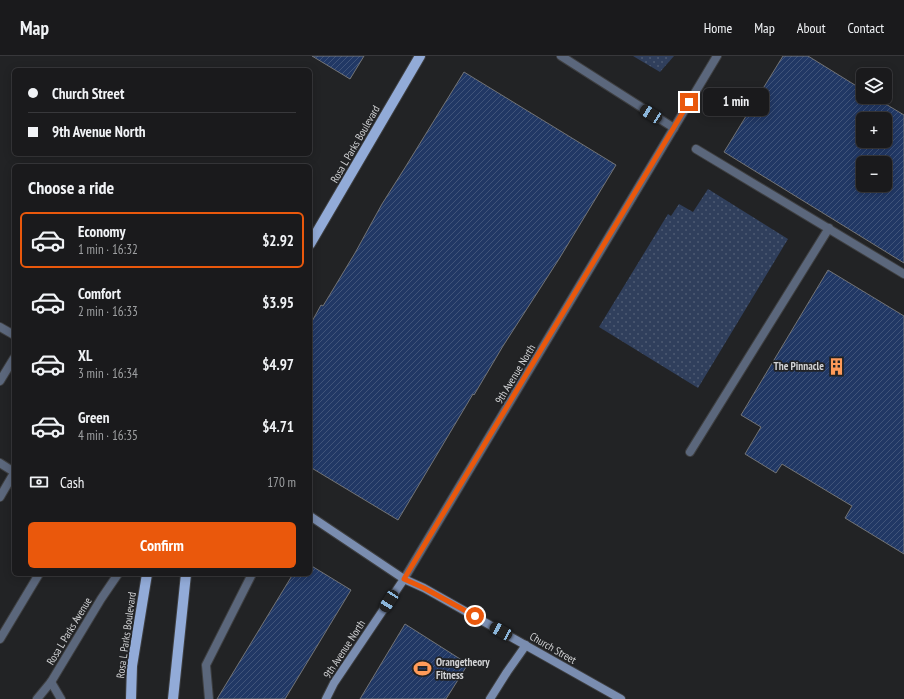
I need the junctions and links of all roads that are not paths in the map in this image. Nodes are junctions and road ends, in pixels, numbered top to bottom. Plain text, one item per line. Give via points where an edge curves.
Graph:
1 (420, 56) edge
2 (561, 56) edge
3 (717, 56) edge
4 (674, 128) junction
5 (696, 149) dead end
6 (829, 228) junction
7 (312, 241) edge
8 (904, 274) edge
9 (0, 327) edge
10 (12, 334) edge
11 (12, 361) edge
12 (0, 380) edge
13 (690, 452) dead end
14 (0, 463) edge
15 (12, 472) edge
16 (12, 476) edge
17 (0, 497) edge
18 (312, 517) edge
19 (38, 576) edge
20 (117, 576) edge
21 (148, 576) edge
22 (186, 576) edge
23 (251, 576) edge
24 (404, 579) junction
25 (0, 639) edge
26 (526, 645) junction
27 (51, 682) junction
28 (37, 699) edge
29 (61, 699) edge
30 (131, 699) edge
31 (173, 699) edge
32 (210, 699) edge
33 (326, 699) edge
34 (490, 699) edge
35 (621, 699) edge

1 - 7 main road, Rosa L Parks Boulevard
2 - 4 street
3 - 4 street, 9th Avenue North
4 - 24 street, 9th Avenue North
5 - 6 street
6 - 8 street
6 - 13 street
9 - 10 street
11 - 12 street
14 - 15 street
16 - 17 street
18 - 24 main road, Church Street
19 - 25 street
20 - 27 street, Rosa L Parks Avenue
21 - 30 main road, Rosa L Parks Boulevard via 132,666
22 - 31 main road
23 - 32 street via 206,665
24 - 26 main road, Church Street
24 - 33 main road, 9th Avenue North via 334,683
26 - 34 main road
26 - 35 main road, Church Street
27 - 28 street, Rosa L Parks Avenue
27 - 29 street

